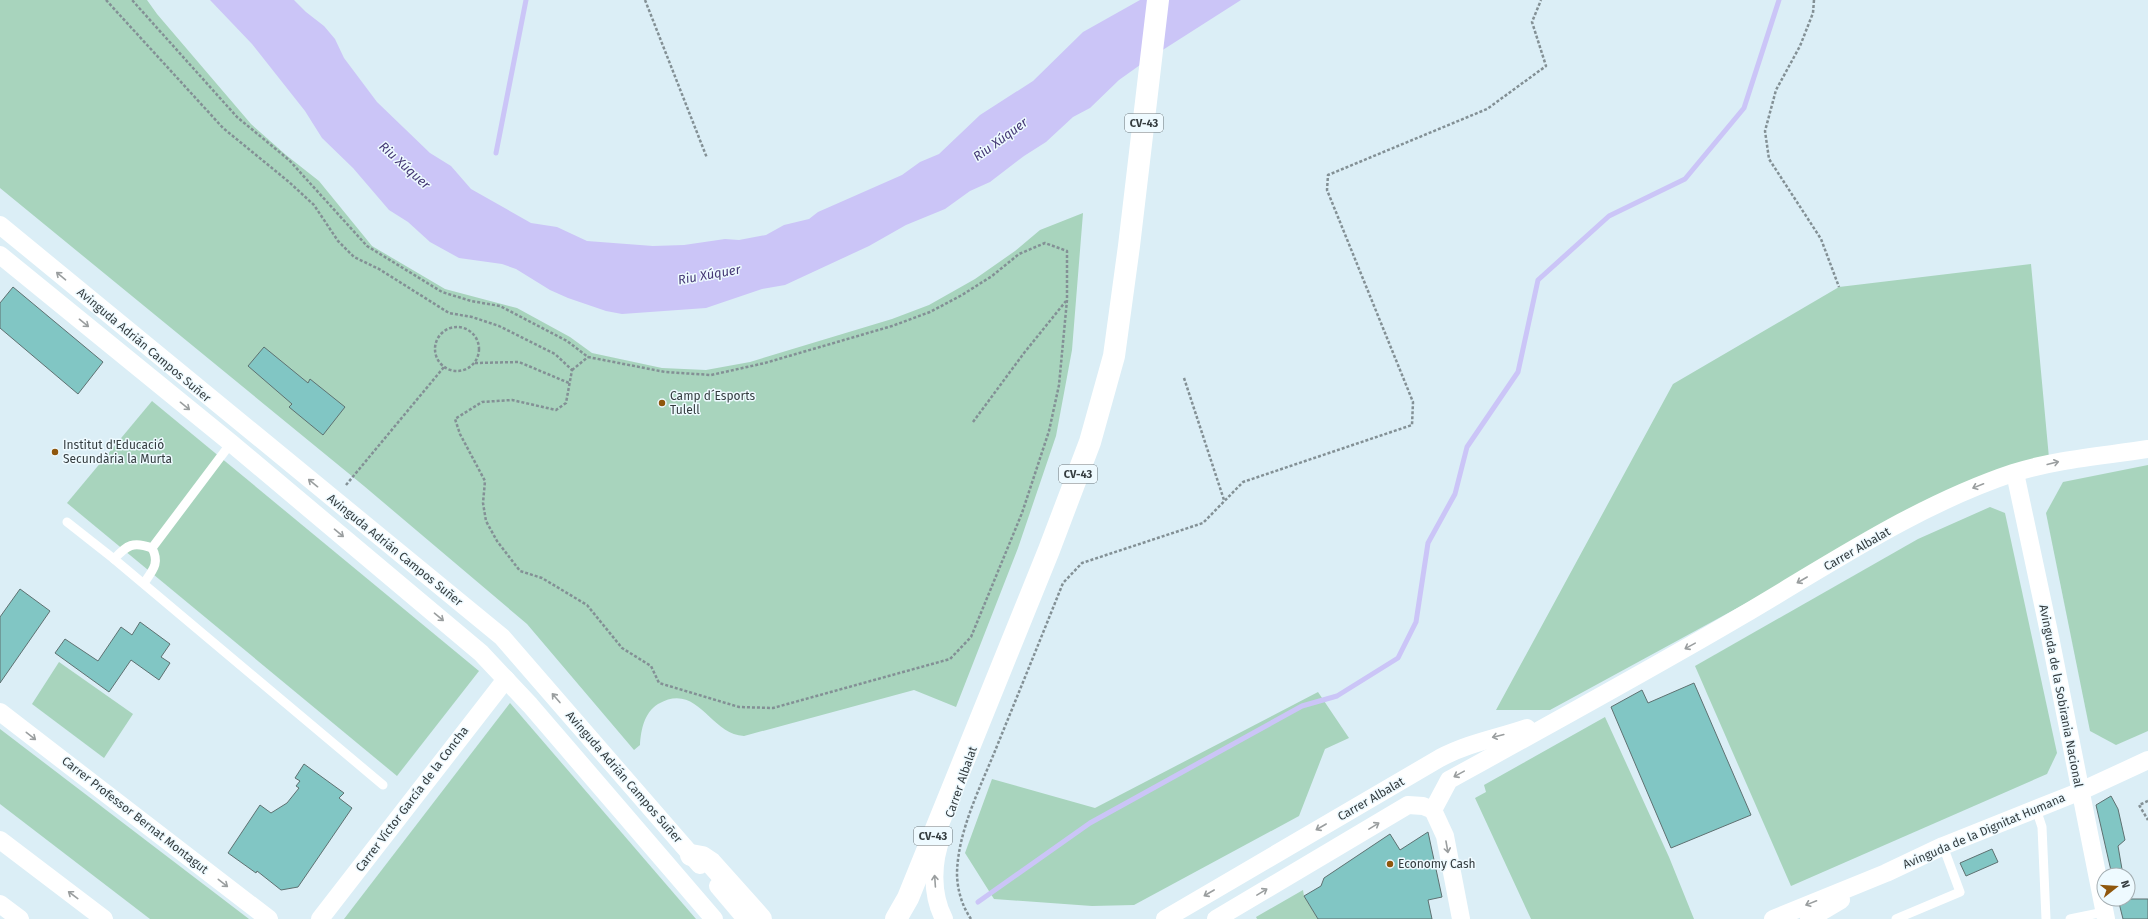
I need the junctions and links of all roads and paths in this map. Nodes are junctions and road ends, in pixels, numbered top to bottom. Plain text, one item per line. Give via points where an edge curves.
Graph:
1 (106, 0) edge
2 (132, 0) edge
3 (644, 0) edge
4 (1158, 0) edge
5 (1541, 0) edge
6 (1814, 0) edge
7 (707, 158) dead end
8 (0, 225) edge
9 (0, 255) edge
10 (1839, 287) dead end
11 (1067, 300) junction
12 (588, 357) junction
13 (475, 363) junction
14 (444, 367) junction
15 (572, 370) junction
16 (1184, 378) dead end
17 (569, 382) junction
18 (973, 422) dead end
19 (231, 443) junction
20 (2148, 449) edge
21 (2015, 473) junction
22 (346, 485) dead end
23 (1224, 500) junction
24 (67, 522) dead end
25 (152, 548) junction
26 (114, 559) junction
27 (144, 583) junction
28 (506, 679) junction
29 (991, 693) junction
30 (1587, 703) junction
31 (0, 712) edge
32 (2148, 760) edge
33 (959, 773) junction
34 (384, 784) dead end
35 (2081, 791) junction
36 (2148, 801) edge
37 (2036, 809) junction
38 (1433, 810) junction
39 (2148, 820) edge
40 (0, 840) edge
41 (1943, 846) junction
42 (691, 855) junction
43 (1886, 873) junction
44 (0, 904) edge
45 (906, 909) edge
46 (2105, 915) edge
47 (20, 919) edge
48 (104, 919) edge
49 (270, 919) edge
50 (320, 919) edge
51 (714, 919) edge
52 (746, 919) edge
53 (762, 919) edge
54 (883, 919) edge
55 (896, 919) edge
56 (944, 919) edge
57 (971, 919) edge
58 (1165, 919) edge
59 (1216, 919) edge
60 (1461, 919) edge
61 (1773, 919) edge
62 (1810, 919) edge
63 (1896, 919) edge
64 (2046, 919) edge
65 (2070, 919) edge

1 - 15 path via 223,128 314,205 338,241 354,257 449,313 499,326 555,354
2 - 12 path via 236,117 289,160 368,246 442,292 500,306 567,341
3 - 7 path
4 - 29 main road, CV-43 via 1114,356 1090,442
5 - 23 path via 1532,22 1546,66 1487,109 1328,175 1327,190 1413,402 1412,424 1243,482
6 - 10 path via 1813,13 1800,46 1776,90 1765,131 1769,159 1821,239
42 -> 8 street, Avinguda Adrián Campos Suñer via 502,637
9 -> 19 street, Avinguda Adrián Campos Suñer
11 - 12 path via 1067,251 1045,244 1019,254 980,284 930,312 892,326 765,363 711,375 665,372
11 - 17 path via 1059,385 1049,430 1022,513 971,637 950,658 773,708 739,707 659,683 651,666 622,648 587,605 542,578 520,571 497,541 486,521 483,503 485,481 460,434 455,419 482,402 512,400 556,410 566,403
11 - 18 path
12 - 15 path
13 - 14 path via 462,371
13 - 14 path via 480,350 475,336 470,331 456,327 442,332 435,345 438,360
13 - 17 path via 519,362
14 - 22 path
15 - 17 path
16 - 23 path
19 - 25 lane
19 -> 28 street, Avinguda Adrián Campos Suñer via 481,653
21 -> 20 street, Carrer Albalat via 2072,459
21 -> 30 street, Carrer Albalat via 1960,494 1887,531
21 - 35 street, Avinguda de la Sobirania Nacional
23 - 57 path via 1203,523 1082,563 1063,583 985,776 963,839 958,861 958,885 960,898
24 - 26 lane
25 - 26 lane via 140,543 125,547
25 - 27 lane via 156,556 155,567
26 - 27 lane
27 - 34 lane
28 - 50 street, Carrer Víctor García de la Concha
28 - 51 street, Avinguda Adrián Campos Suñer
29 - 33 main road, CV-43
56 -> 29 street, Carrer Albalat via 936,893 934,872 937,853
30 -> 38 street, Carrer Albalat via 1449,780
30 -> 58 street, Carrer Albalat via 1544,722 1459,748
31 -> 49 street, Carrer Professor Bernat Montagut
32 - 35 street, Avinguda de la Dignitat Humana
33 - 45 main road, CV-43
33 - 54 main road via 921,837 895,900
35 - 37 street, Avinguda de la Dignitat Humana
35 - 46 street, Avinguda de la Sobirania Nacional
36 - 39 path via 2138,806
37 - 41 street, Avinguda de la Dignitat Humana
37 - 64 lane via 2042,827
59 -> 38 street, Carrer Albalat via 1408,805
38 -> 60 street via 1445,836
48 -> 40 street
41 - 43 street, Avinguda de la Dignitat Humana
41 - 63 lane via 1960,892
42 - 52 street, Avinguda Adrián Campos Suñer
42 - 53 main road via 702,857 711,863
43 -> 61 street, Avinguda de la Dignitat Humana
43 - 62 street, Avinguda de la Dignitat Humana
44 - 47 street
45 - 55 main road, CV-43
46 - 65 lane

